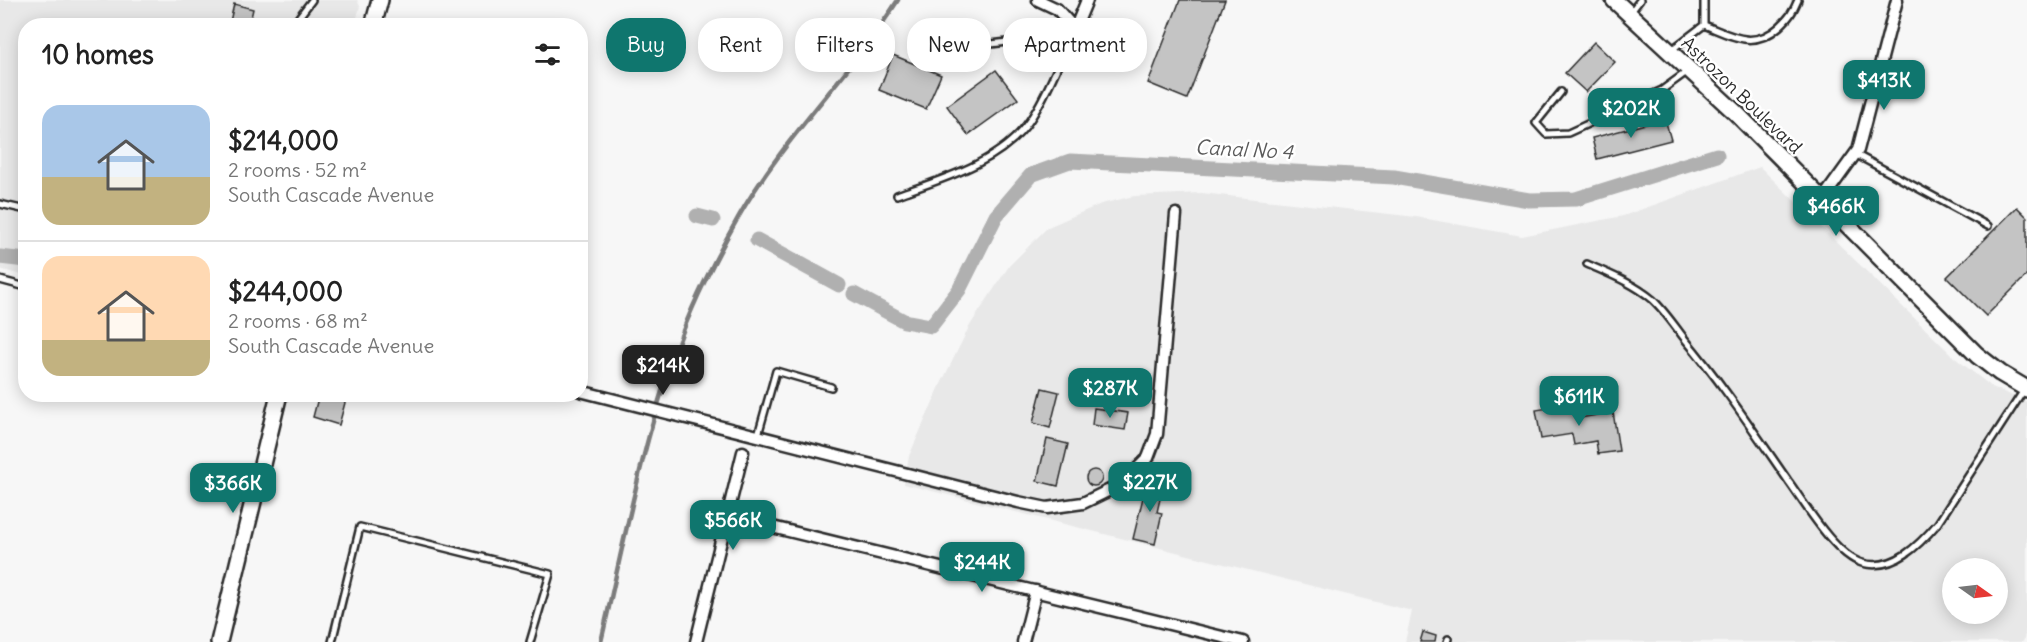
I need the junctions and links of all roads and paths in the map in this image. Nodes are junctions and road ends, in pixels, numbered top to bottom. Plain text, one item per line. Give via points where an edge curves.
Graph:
1 (312, 0) edge
2 (380, 0) edge
3 (1038, 0) edge
4 (1087, 0) edge
5 (1614, 0) edge
6 (1640, 0) edge
7 (1704, 0) edge
8 (1798, 0) edge
9 (1897, 0) edge
10 (1629, 15) junction
11 (298, 18) edge
12 (376, 18) edge
13 (1065, 18) edge
14 (1080, 18) edge
15 (1704, 25) junction
16 (1669, 52) junction
17 (1689, 70) junction
18 (1055, 72) edge
19 (1561, 92) dead end
20 (1855, 154) junction
21 (897, 195) dead end
22 (1822, 200) junction
23 (0, 204) edge
24 (18, 208) edge
25 (1176, 214) dead end
26 (1988, 226) dead end
27 (1587, 264) dead end
28 (0, 280) edge
29 (18, 285) edge
30 (831, 387) dead end
31 (2026, 389) edge
32 (588, 393) edge
33 (277, 402) edge
34 (758, 435) junction
35 (743, 452) dead end
36 (727, 516) junction
37 (1036, 591) junction
38 (219, 642) edge
39 (332, 642) edge
40 (530, 642) edge
41 (696, 642) edge
42 (1023, 642) edge
43 (1243, 642) edge

1 - 11 lane
2 - 12 main road
3 - 13 street via 1057,9
4 - 14 street
5 - 10 main road, Astrozon Boulevard
6 - 10 lane
7 - 15 lane
8 - 15 lane via 1792,15 1766,38 1742,40
9 - 20 street
10 - 16 main road, Astrozon Boulevard
15 - 16 lane
16 - 17 main road, Astrozon Boulevard
17 - 19 lane via 1662,90 1568,133 1546,134 1536,123
17 - 22 main road, Astrozon Boulevard
18 - 21 lane via 1030,121 1011,142 946,178
20 - 22 street
20 - 26 lane
22 - 31 main road, Astrozon Boulevard via 1977,355
23 - 24 lane
25 - 34 street via 1157,434 1148,459 1122,484 1083,503 1047,508
27 - 31 lane via 1653,300 1705,363 1816,519 1843,552 1860,562 1891,561 1922,542
28 - 29 lane
30 - 34 lane via 776,371
32 - 34 street
33 - 38 main road
35 - 36 street
36 - 37 street
36 - 41 street
37 - 42 street
37 - 43 street
39 - 40 lane via 360,527 550,574

